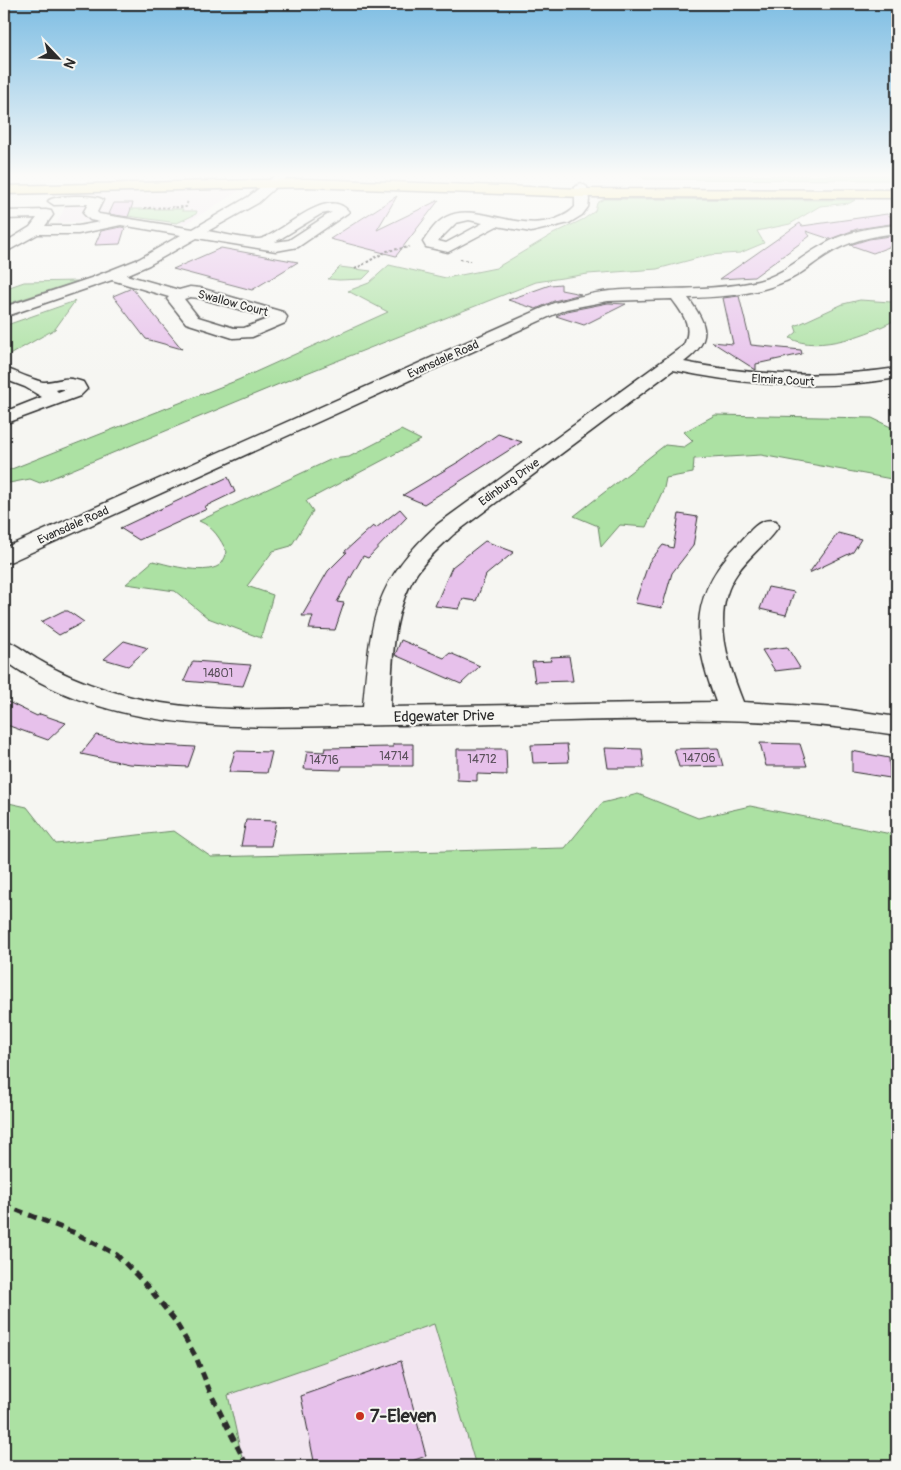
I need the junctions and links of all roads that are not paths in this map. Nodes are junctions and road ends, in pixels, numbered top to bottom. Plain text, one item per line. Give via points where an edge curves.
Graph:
1 (177, 244) edge
2 (262, 244) edge
3 (294, 244) edge
4 (837, 244) edge
5 (111, 276) junction
6 (677, 294) junction
7 (178, 295) junction
8 (4, 312) edge
9 (669, 364) junction
10 (4, 373) edge
11 (897, 374) edge
12 (4, 418) edge
13 (768, 526) dead end
14 (4, 556) edge
15 (4, 648) edge
16 (733, 710) junction
17 (376, 716) junction
18 (897, 726) edge

1 - 5 street
2 - 3 street via 276,247
4 - 6 street, Evansdale Road via 792,273 770,282 739,289
5 - 7 street, Swallow Court
5 - 8 street
6 - 9 street, Edinburg Drive via 697,325 698,333 690,349
6 - 14 street, Evansdale Road via 603,297 560,306
7 - 7 street, Swallow Court via 200,293 276,315 279,320 246,333 233,333 192,320 175,299
9 - 11 street, Elmira Court via 728,376 792,381 850,380
9 - 17 street, Edinburg Drive via 446,529 416,557 390,600 384,624
10 - 12 street via 49,394
13 - 16 street via 722,578 714,600 711,620 713,648 720,678
15 - 17 street, Edgewater Drive via 41,673 67,685 153,711 211,717
16 - 17 street, Edgewater Drive
16 - 18 street, Edgewater Drive via 834,716

